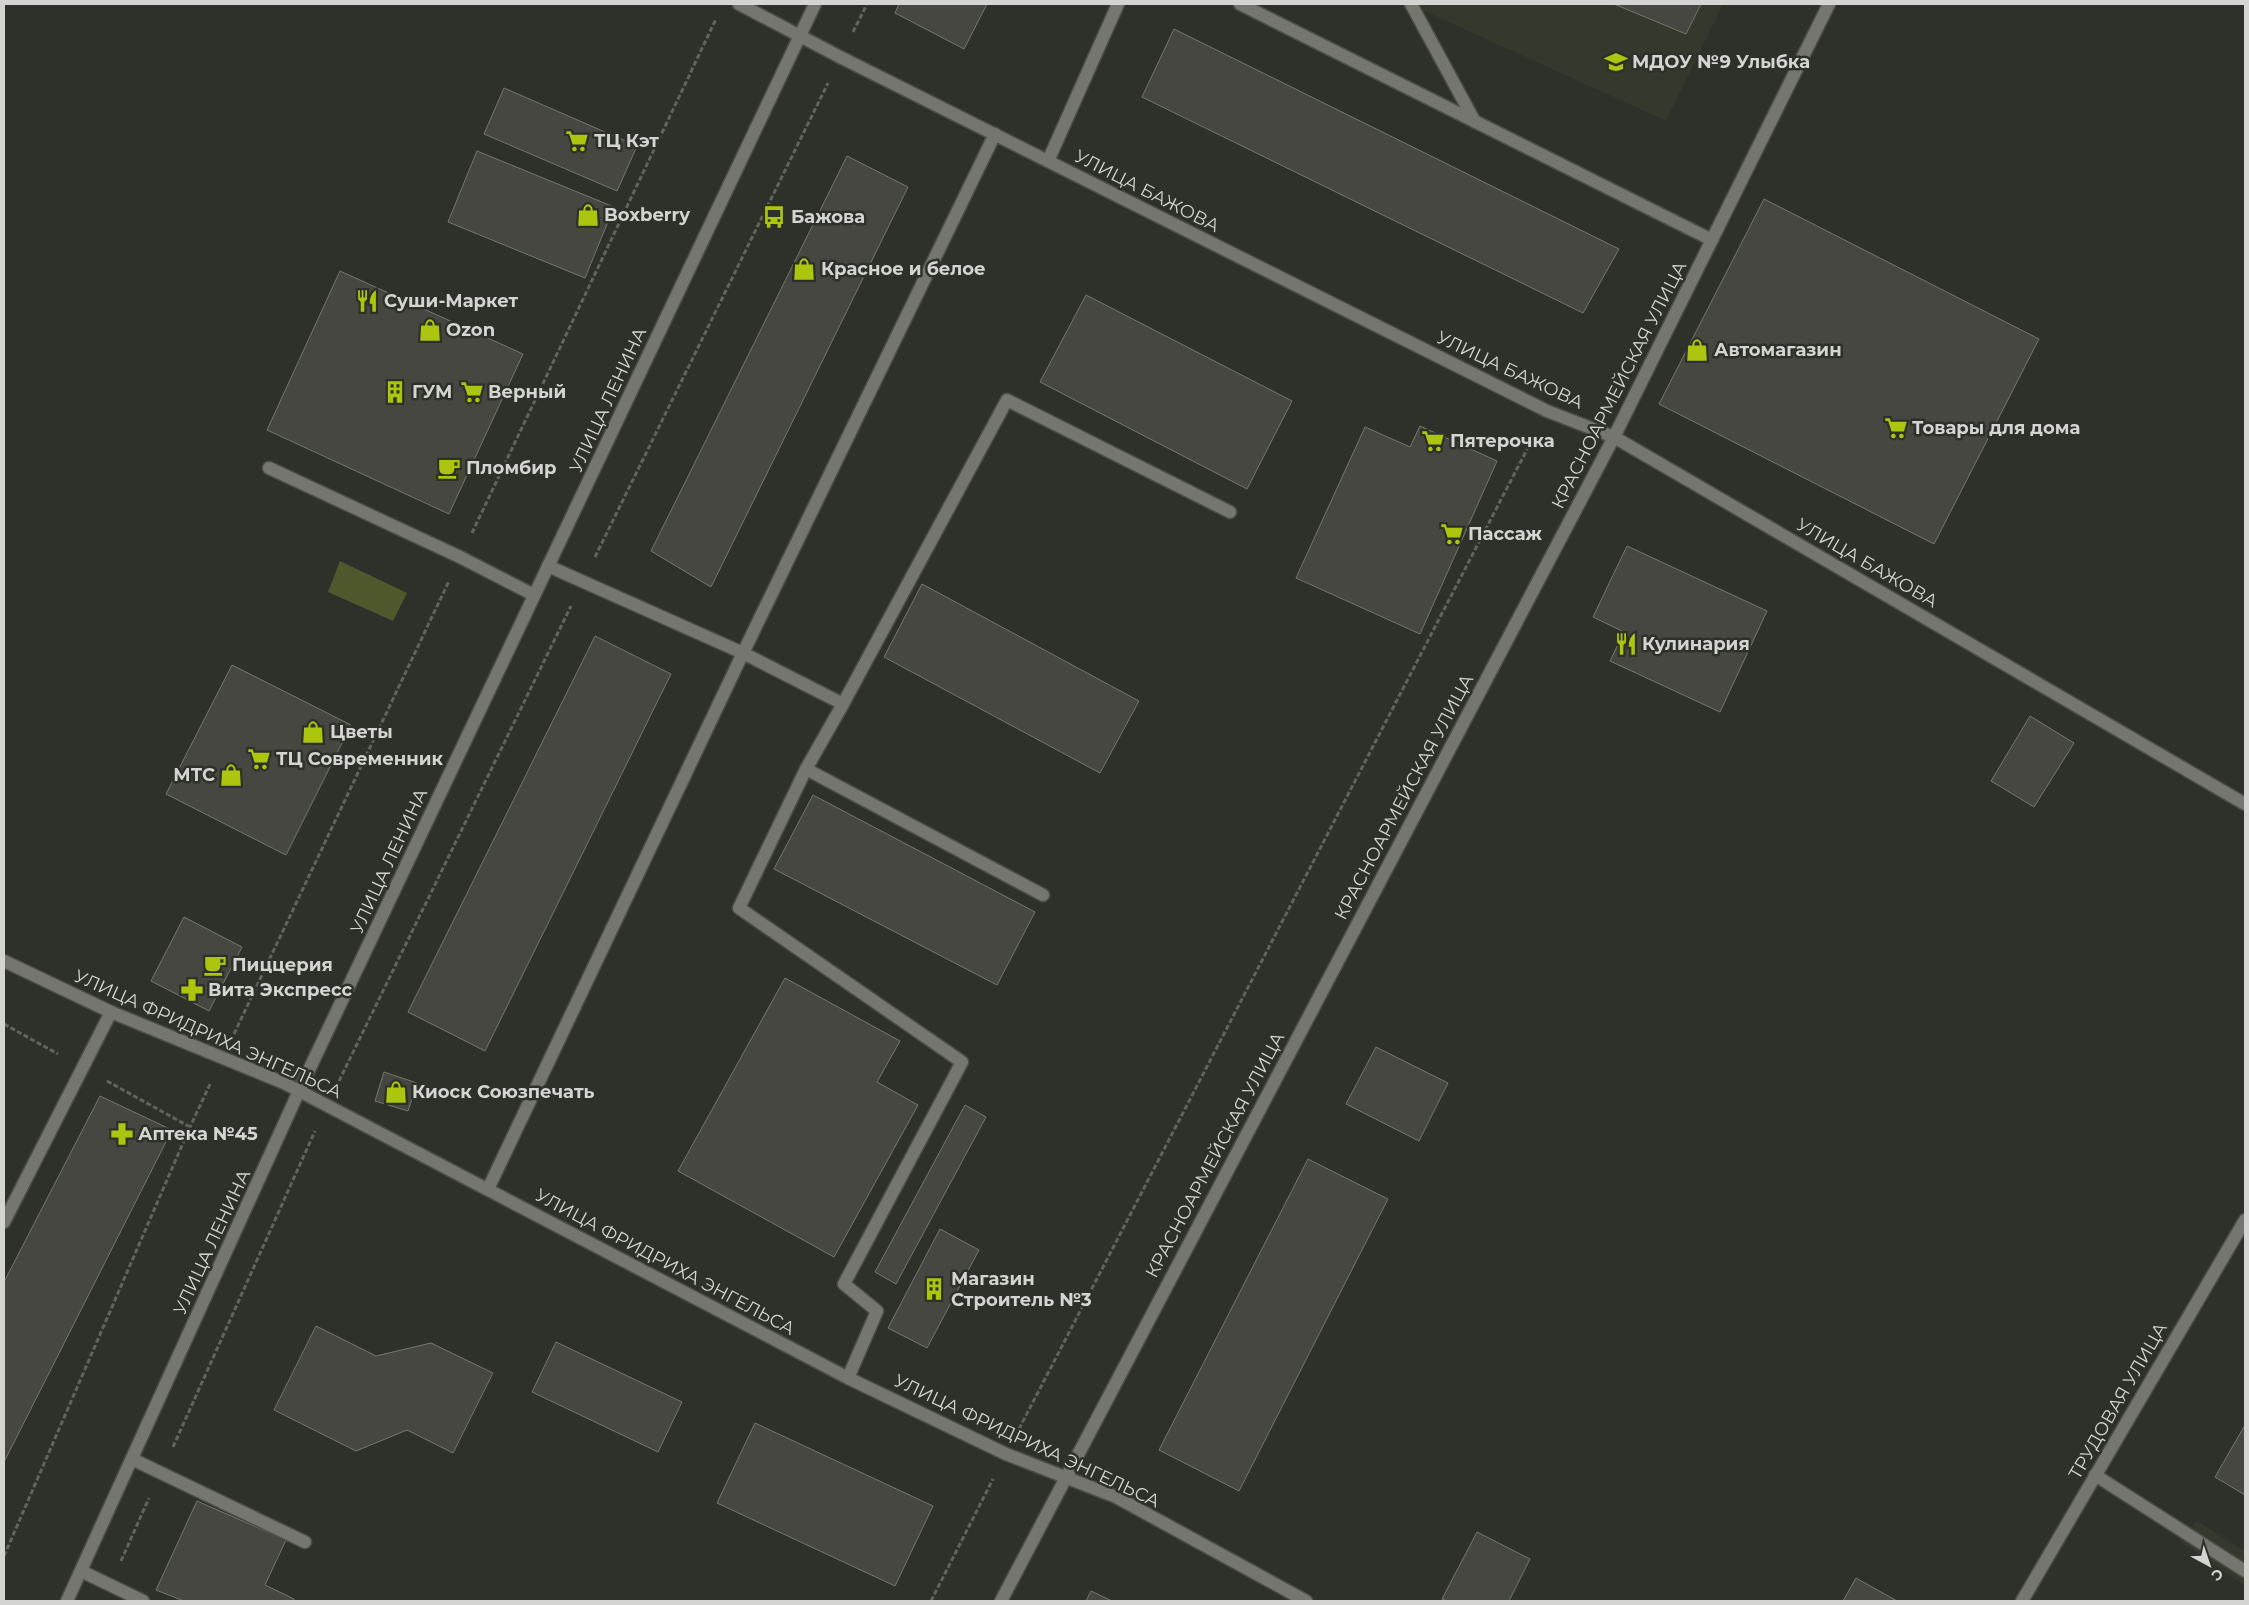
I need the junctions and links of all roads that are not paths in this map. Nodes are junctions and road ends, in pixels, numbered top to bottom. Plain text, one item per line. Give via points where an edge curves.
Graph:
1 (739, 4) edge
2 (815, 4) edge
3 (1118, 4) edge
4 (1240, 4) edge
5 (1411, 4) edge
6 (1829, 4) edge
7 (800, 36) junction
8 (1476, 122) junction
9 (995, 134) junction
10 (1048, 161) junction
11 (1712, 240) junction
12 (1614, 437) junction
13 (269, 468) dead end
14 (1230, 512) dead end
15 (548, 566) junction
16 (534, 595) junction
17 (744, 653) junction
18 (844, 704) junction
19 (806, 769) junction
20 (2245, 804) edge
21 (1043, 895) dead end
22 (4, 961) edge
23 (111, 1012) junction
24 (299, 1091) junction
25 (488, 1189) junction
26 (2245, 1220) edge
27 (4, 1222) edge
28 (848, 1378) junction
29 (132, 1459) junction
30 (2095, 1475) junction
31 (1065, 1478) junction
32 (305, 1542) dead end
33 (81, 1571) junction
34 (2245, 1571) edge
35 (67, 1601) edge
36 (143, 1601) edge
37 (1001, 1601) edge
38 (1306, 1601) edge
39 (2022, 1601) edge

1 - 7 street, УЛИЦА БАЖОВА
2 - 7 street, УЛИЦА ЛЕНИНА
3 - 10 street
4 - 8 street
5 - 8 street
6 - 11 street, КРАСНОАРМЕЙСКАЯ УЛИЦА
7 - 9 street, УЛИЦА БАЖОВА
7 - 15 street, УЛИЦА ЛЕНИНА
8 - 11 street
9 - 10 street, УЛИЦА БАЖОВА
9 - 17 street
10 - 12 street, УЛИЦА БАЖОВА via 1547,410
11 - 12 street, КРАСНОАРМЕЙСКАЯ УЛИЦА
12 - 20 street, УЛИЦА БАЖОВА
12 - 31 street, КРАСНОАРМЕЙСКАЯ УЛИЦА
13 - 16 street
14 - 18 street via 1006,400
15 - 16 street, УЛИЦА ЛЕНИНА
15 - 17 street
16 - 24 street, УЛИЦА ЛЕНИНА
17 - 18 street
17 - 25 street
18 - 19 street
19 - 21 street
19 - 28 street via 738,908 962,1062 844,1284 877,1311
22 - 23 street, УЛИЦА ФРИДРИХА ЭНГЕЛЬСА
23 - 24 street, УЛИЦА ФРИДРИХА ЭНГЕЛЬСА
23 - 27 street
24 - 25 street, УЛИЦА ФРИДРИХА ЭНГЕЛЬСА
24 - 29 street, УЛИЦА ЛЕНИНА
25 - 28 street, УЛИЦА ФРИДРИХА ЭНГЕЛЬСА
26 - 30 street, ТРУДОВАЯ УЛИЦА
28 - 31 street, УЛИЦА ФРИДРИХА ЭНГЕЛЬСА via 1006,1454
29 - 32 street
29 - 33 street, УЛИЦА ЛЕНИНА
30 - 34 street
30 - 39 street, ТРУДОВАЯ УЛИЦА
31 - 37 street, КРАСНОАРМЕЙСКАЯ УЛИЦА
31 - 38 street, УЛИЦА ФРИДРИХА ЭНГЕЛЬСА via 1116,1497
33 - 35 street, УЛИЦА ЛЕНИНА
33 - 36 street

